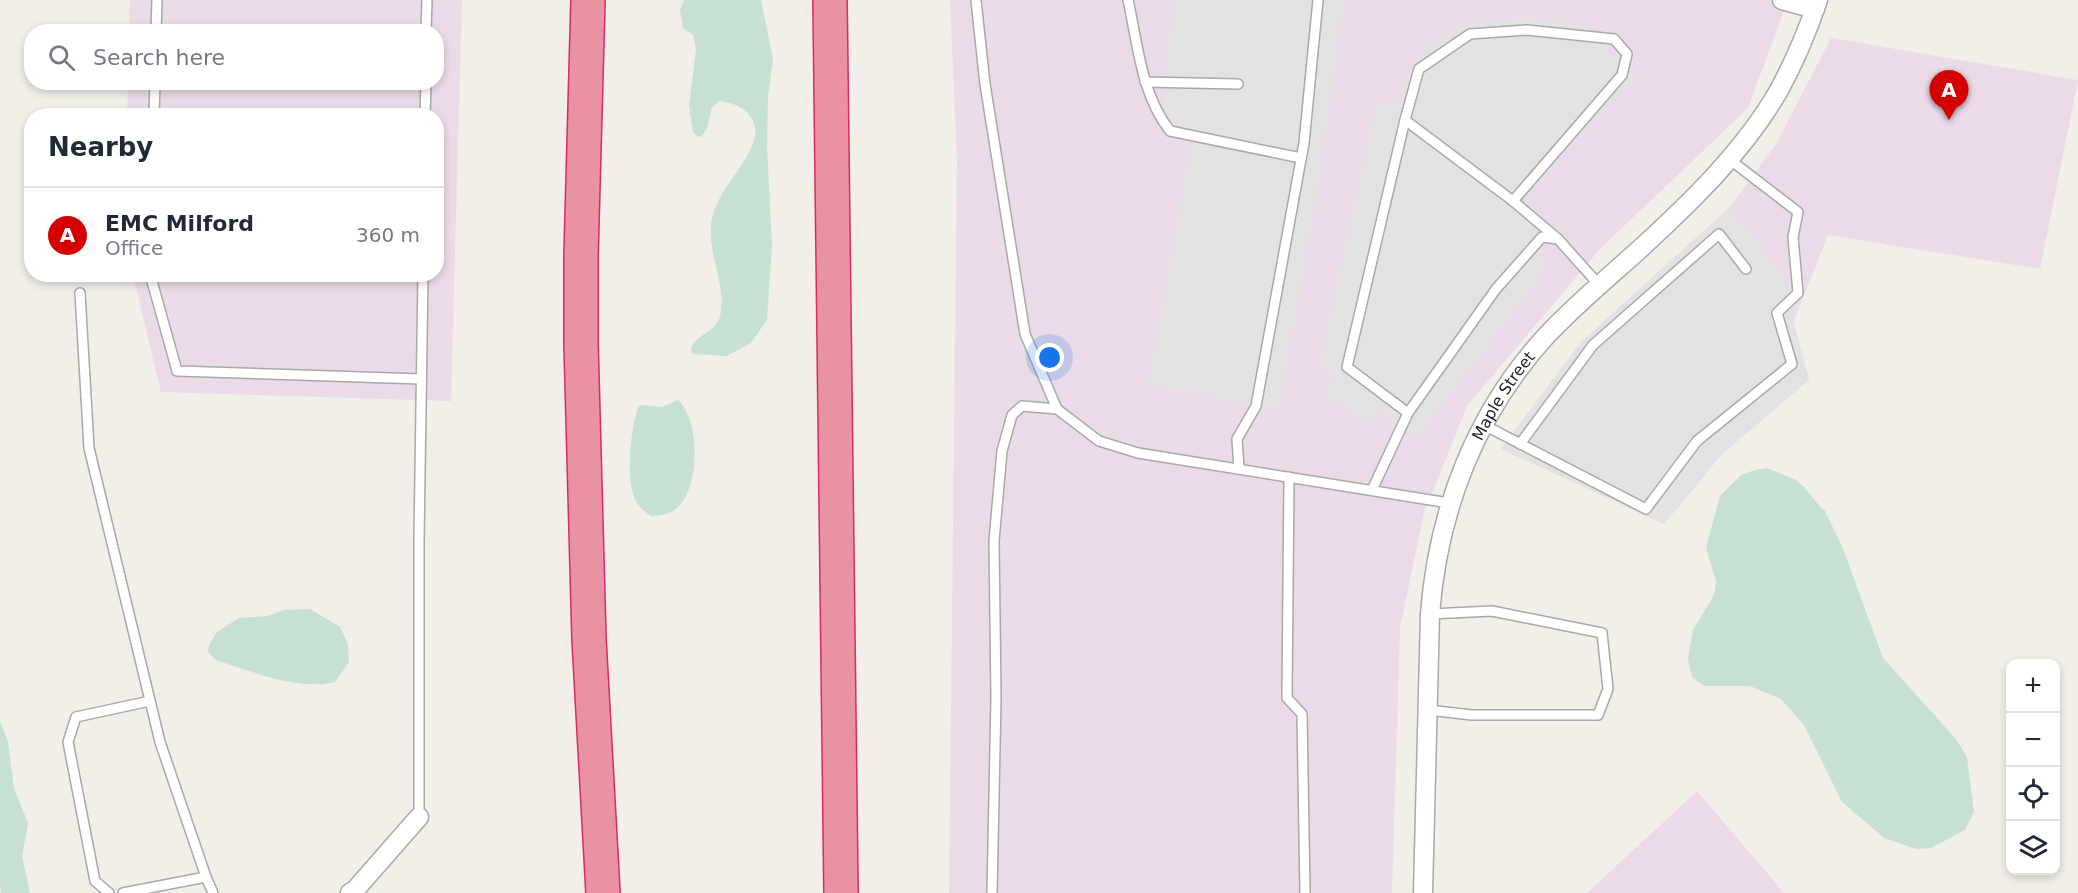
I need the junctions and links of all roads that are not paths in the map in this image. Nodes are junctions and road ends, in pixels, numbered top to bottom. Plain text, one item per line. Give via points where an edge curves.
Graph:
1 (157, 0) edge
2 (427, 0) edge
3 (588, 0) edge
4 (830, 0) edge
5 (976, 0) edge
6 (1128, 0) edge
7 (1318, 0) edge
8 (1782, 0) edge
9 (1816, 4) edge
10 (156, 24) edge
11 (426, 24) edge
12 (1145, 82) junction
13 (1238, 84) dead end
14 (155, 90) edge
15 (426, 90) edge
16 (154, 108) edge
17 (425, 108) edge
18 (1405, 120) junction
19 (1301, 158) junction
20 (1729, 159) junction
21 (1513, 201) junction
22 (1558, 239) junction
23 (1746, 268) dead end
24 (152, 282) edge
25 (423, 282) edge
26 (1600, 286) junction
27 (80, 293) dead end
28 (421, 379) junction
29 (1057, 409) junction
30 (1408, 413) junction
31 (1484, 425) junction
32 (1520, 444) junction
33 (1239, 469) junction
34 (1289, 477) junction
35 (1372, 490) junction
36 (1449, 503) junction
37 (1430, 614) junction
38 (150, 701) junction
39 (1428, 710) junction
40 (419, 817) joint
41 (206, 877) junction
42 (109, 893) edge
43 (123, 893) edge
44 (213, 893) edge
45 (350, 893) edge
46 (603, 893) edge
47 (841, 893) edge
48 (992, 893) edge
49 (1305, 893) edge
50 (1423, 893) edge

1 - 10 lane
2 - 11 lane
3 - 46 highway via 582,355 588,629
4 - 47 highway
5 - 29 lane via 985,84 1025,334
6 - 12 lane
7 - 19 lane
8 - 9 street
9 - 20 street, Maple Street via 1778,92
12 - 13 lane
12 - 19 lane via 1170,131
14 - 16 lane
15 - 17 lane
18 - 21 lane
18 - 21 lane via 1419,69 1470,34 1527,30 1614,39 1627,54 1622,75
18 - 30 lane via 1347,368
19 - 33 lane via 1256,406 1237,439
20 - 26 street, Maple Street
20 - 32 lane via 1798,212 1793,237 1798,293 1777,313 1792,364 1697,441 1646,509
21 - 22 lane
22 - 26 lane
22 - 30 lane via 1542,237 1496,289
23 - 32 lane via 1719,234 1593,345
24 - 28 lane via 177,371
25 - 28 lane
26 - 31 street, Maple Street via 1541,343
27 - 38 lane via 89,448
28 - 40 lane
29 - 33 lane via 1099,441 1138,453
29 - 48 lane via 1022,406 1012,415 1002,451 994,541
30 - 35 lane
31 - 32 lane
31 - 36 street, Maple Street
33 - 34 lane
34 - 35 lane
34 - 49 lane via 1287,698 1302,714
35 - 36 lane
36 - 37 street, Maple Street via 1436,559
37 - 39 street, Maple Street
37 - 39 lane via 1492,612 1602,633 1608,689 1598,716 1472,715
38 - 41 lane
38 - 42 lane via 76,717 68,742 94,880
39 - 50 street, Maple Street
40 - 45 street
41 - 43 lane
41 - 44 lane

